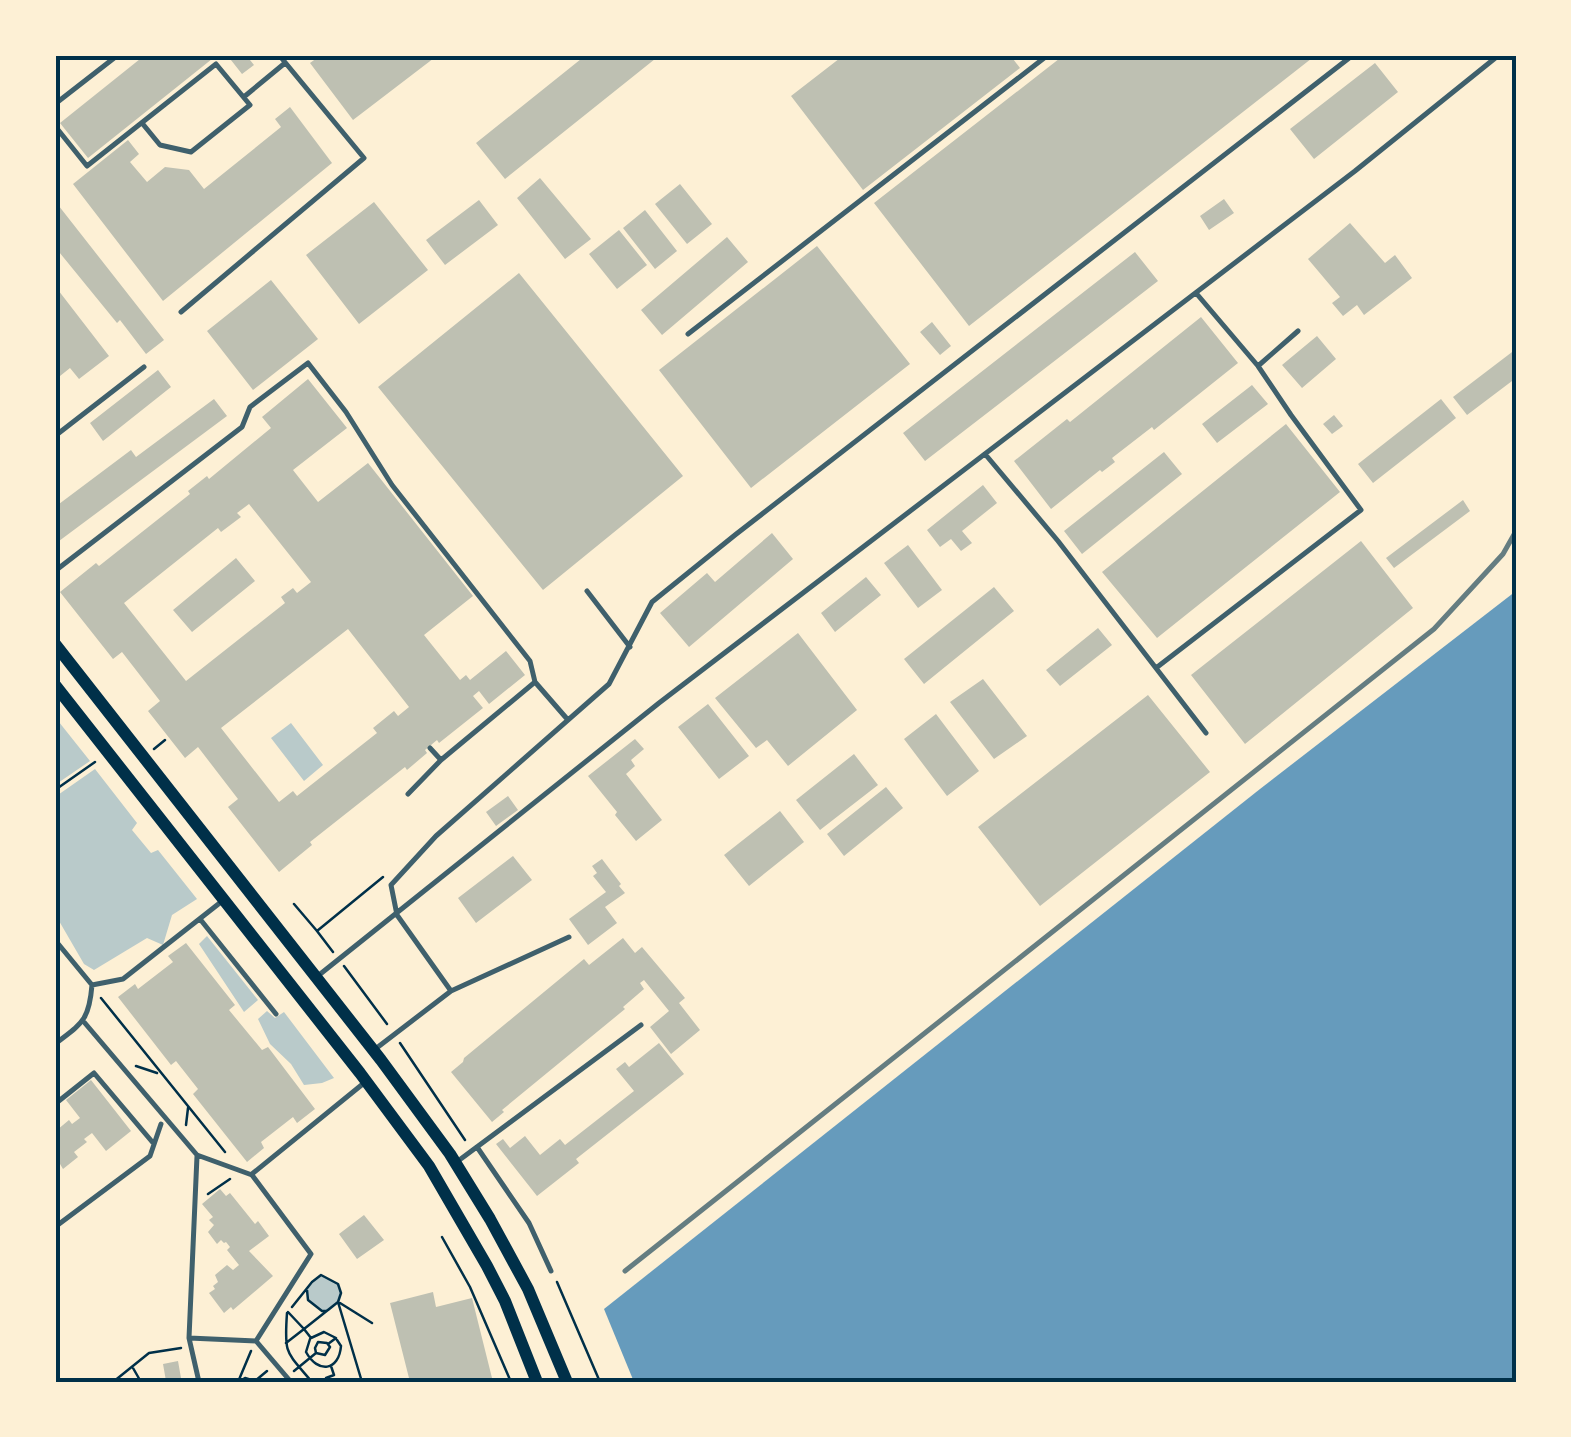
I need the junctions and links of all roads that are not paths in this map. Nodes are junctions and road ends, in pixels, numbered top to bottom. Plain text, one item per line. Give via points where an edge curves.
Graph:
1 (118, 55) edge
2 (278, 55) edge
3 (1048, 55) edge
4 (1353, 55) edge
5 (1499, 55) edge
6 (285, 63) junction
7 (244, 97) junction
8 (55, 104) edge
9 (142, 122) junction
10 (55, 126) edge
11 (1196, 293) junction
12 (181, 312) dead end
13 (1298, 331) dead end
14 (688, 334) dead end
15 (144, 366) dead end
16 (1258, 366) junction
17 (55, 436) edge
18 (985, 454) junction
19 (55, 571) edge
20 (587, 591) dead end
21 (55, 644) edge
22 (630, 647) junction
23 (1156, 668) junction
24 (535, 682) junction
25 (57, 691) edge
26 (568, 720) junction
27 (1206, 733) dead end
28 (430, 748) dead end
29 (440, 760) junction
30 (408, 794) dead end
31 (224, 900) junction
32 (397, 915) junction
33 (200, 919) junction
34 (569, 938) dead end
35 (55, 940) edge
36 (317, 977) junction
37 (92, 985) junction
38 (452, 991) junction
39 (276, 1014) dead end
40 (84, 1022) junction
41 (641, 1025) dead end
42 (55, 1044) edge
43 (374, 1050) junction
44 (367, 1082) junction
45 (55, 1104) edge
46 (161, 1124) dead end
47 (154, 1144) junction
48 (478, 1146) junction
49 (197, 1155) junction
50 (456, 1162) junction
51 (252, 1174) junction
52 (55, 1227) edge
53 (551, 1271) road end
54 (189, 1338) junction
55 (256, 1341) junction
56 (199, 1382) edge
57 (291, 1382) edge
58 (537, 1382) edge
59 (568, 1382) edge

1 - 8 lane
2 - 6 lane
3 - 14 lane
4 - 22 lane via 652,602
5 - 11 lane
6 - 7 lane
6 - 12 lane via 364,158
7 - 9 lane via 216,64
7 - 9 lane via 250,105 191,152 160,145
9 - 10 lane via 87,166
11 - 16 lane
11 - 18 lane
13 - 16 lane
15 - 17 lane
16 - 23 lane via 1361,510
18 - 23 lane
18 - 32 lane via 659,702
19 - 24 lane via 242,427 250,407 308,363 392,486 530,661
20 - 22 lane
21 - 36 main road
22 - 26 lane via 609,684
23 - 27 lane
24 - 26 lane
24 - 29 lane
25 - 31 main road
26 - 32 lane via 436,836 391,885
28 - 29 lane
29 - 30 lane
31 - 33 lane
31 - 44 main road
32 - 36 lane
32 - 38 lane
33 - 37 lane via 124,980
33 - 39 lane
34 - 38 lane
35 - 37 lane
36 - 43 main road
37 - 40 lane
38 - 43 lane
40 - 42 lane
40 - 49 lane
41 - 48 lane
43 - 50 main road
44 - 51 lane
44 - 58 main road via 448,1197 504,1301
45 - 47 lane via 94,1073
46 - 47 lane
47 - 52 lane via 150,1156
48 - 50 lane
48 - 53 lane via 529,1223
49 - 51 lane
49 - 54 lane
50 - 59 main road via 528,1289
51 - 55 lane via 312,1254
54 - 55 lane
54 - 56 lane
55 - 57 lane

